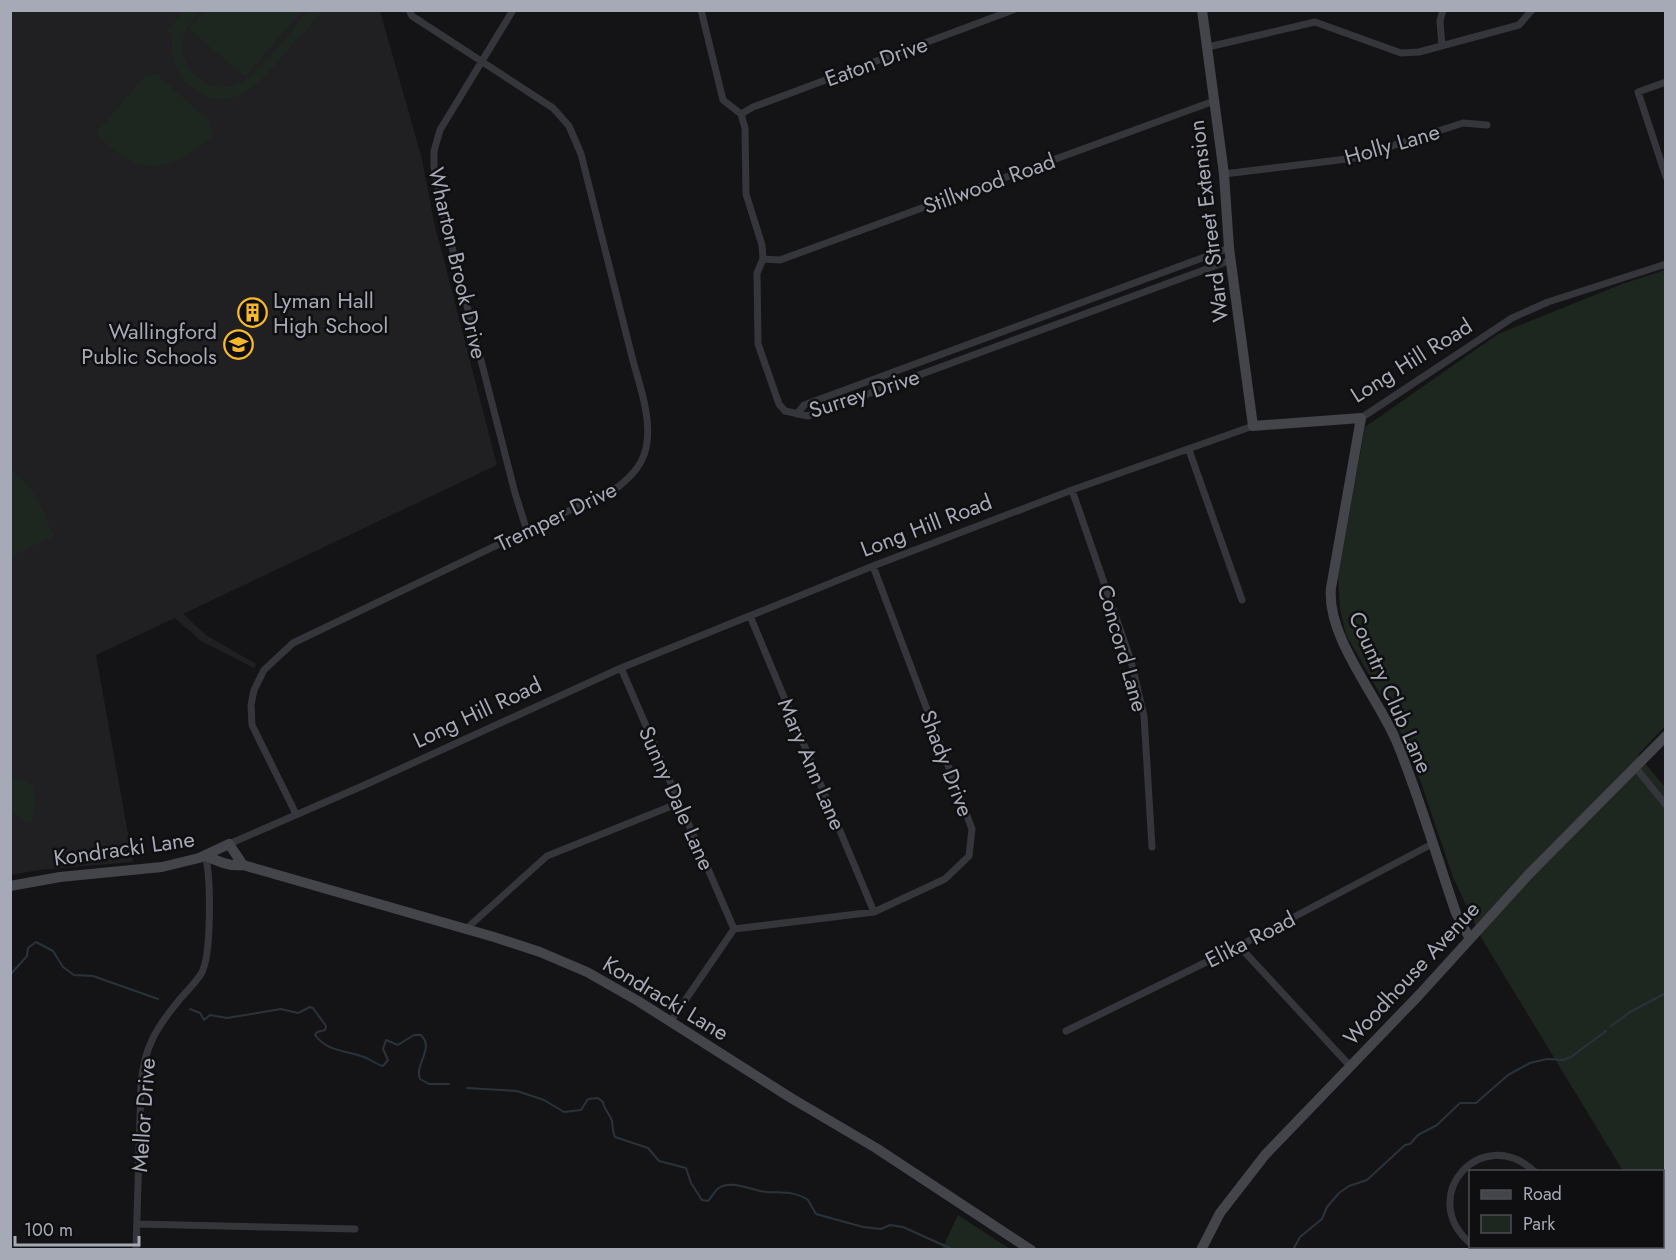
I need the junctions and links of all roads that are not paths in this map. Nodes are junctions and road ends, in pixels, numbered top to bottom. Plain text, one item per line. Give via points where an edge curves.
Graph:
1 (409, 10) edge
2 (513, 10) edge
3 (700, 10) edge
4 (1013, 10) edge
5 (1202, 10) edge
6 (1443, 10) edge
7 (1532, 10) edge
8 (1443, 46) junction
9 (1208, 47) junction
10 (481, 62) junction
11 (1665, 82) edge
12 (1214, 101) junction
13 (741, 114) junction
14 (1487, 125) dead end
15 (1224, 174) junction
16 (1665, 177) edge
17 (1229, 248) junction
18 (763, 259) junction
19 (1231, 260) junction
20 (1665, 264) edge
21 (797, 414) junction
22 (1361, 418) junction
23 (1254, 426) junction
24 (1189, 450) junction
25 (1072, 490) junction
26 (527, 531) junction
27 (873, 566) junction
28 (1242, 600) dead end
29 (750, 616) junction
30 (621, 668) junction
31 (1665, 736) edge
32 (1635, 767) junction
33 (679, 802) junction
34 (1665, 805) edge
35 (296, 814) junction
36 (229, 844) junction
37 (1432, 844) junction
38 (1152, 847) dead end
39 (205, 855) junction
40 (243, 865) junction
41 (10, 886) edge
42 (874, 912) junction
43 (734, 928) junction
44 (466, 929) junction
45 (1470, 939) junction
46 (1239, 946) junction
47 (671, 1021) junction
48 (1066, 1031) dead end
49 (1350, 1066) junction
50 (1533, 1170) edge
51 (137, 1224) junction
52 (355, 1229) dead end
53 (1469, 1242) edge
54 (136, 1250) edge
55 (1031, 1250) edge
56 (1201, 1250) edge

1 - 10 street, Tremper Drive via 412,16
2 - 10 street, Wharton Brook Drive
3 - 13 street via 723,100
4 - 13 street, Eaton Drive via 753,106
5 - 9 main road, Ward Street Extension
6 - 8 street
7 - 8 street via 1520,25
8 - 9 street via 1401,53 1315,22
9 - 12 main road, Ward Street Extension
10 - 26 street, Wharton Brook Drive via 441,130 434,150 434,167
10 - 26 street, Tremper Drive via 553,108 577,142 648,427 645,454 628,479
11 - 16 street via 1638,92
12 - 15 main road, Ward Street Extension
12 - 18 street, Stillwood Road via 780,260
13 - 18 street via 745,128 746,194
14 - 15 street, Holly Lane via 1463,123 1355,158
15 - 17 main road, Ward Street Extension
17 - 19 main road, Ward Street Extension
17 - 21 street, Surrey Drive via 804,405
18 - 21 street via 757,273 758,344 779,404 785,411
19 - 21 street, Surrey Drive via 808,416
19 - 23 main road, Ward Street Extension
20 - 22 street, Long Hill Road via 1548,302 1512,318
22 - 23 main road, Long Hill Road
22 - 37 main road, Country Club Lane via 1331,588 1333,613 1340,638 1398,744
23 - 24 street, Long Hill Road
24 - 25 street, Long Hill Road
24 - 28 street
25 - 27 street, Long Hill Road
25 - 38 street, Concord Lane via 1131,661 1144,716
26 - 35 street, Tremper Drive via 293,643 267,666 254,690 252,725
27 - 29 street, Long Hill Road
27 - 42 street, Shady Drive via 972,829 969,856 945,879
29 - 30 street, Long Hill Road
29 - 42 street, Mary Ann Lane
30 - 33 street, Sunny Dale Lane
30 - 35 street, Long Hill Road
31 - 32 main road, Woodhouse Avenue
32 - 34 street
32 - 45 main road, Woodhouse Avenue
33 - 43 street, Sunny Dale Lane
33 - 44 street via 547,856
35 - 36 street, Long Hill Road
36 - 39 main road, Long Hill Road
36 - 40 main road, Kondracki Lane
37 - 45 main road, Country Club Lane via 1456,913
37 - 46 street, Elika Road
39 - 40 main road, Kondracki Lane
39 - 41 main road, Kondracki Lane via 162,867
39 - 51 street, Mellor Drive via 209,873 205,966 155,1031 144,1061
40 - 44 main road, Kondracki Lane
42 - 43 street, Shady Drive
43 - 47 street
44 - 47 main road, Kondracki Lane via 573,966
45 - 49 main road, Woodhouse Avenue
46 - 48 street, Elika Road
46 - 49 street
47 - 55 main road, Kondracki Lane
49 - 56 main road, Woodhouse Avenue via 1265,1155 1224,1207
50 - 53 street via 1514,1157 1501,1155 1489,1155 1466,1166 1455,1182 1450,1213
51 - 52 street
51 - 54 street, Mellor Drive

